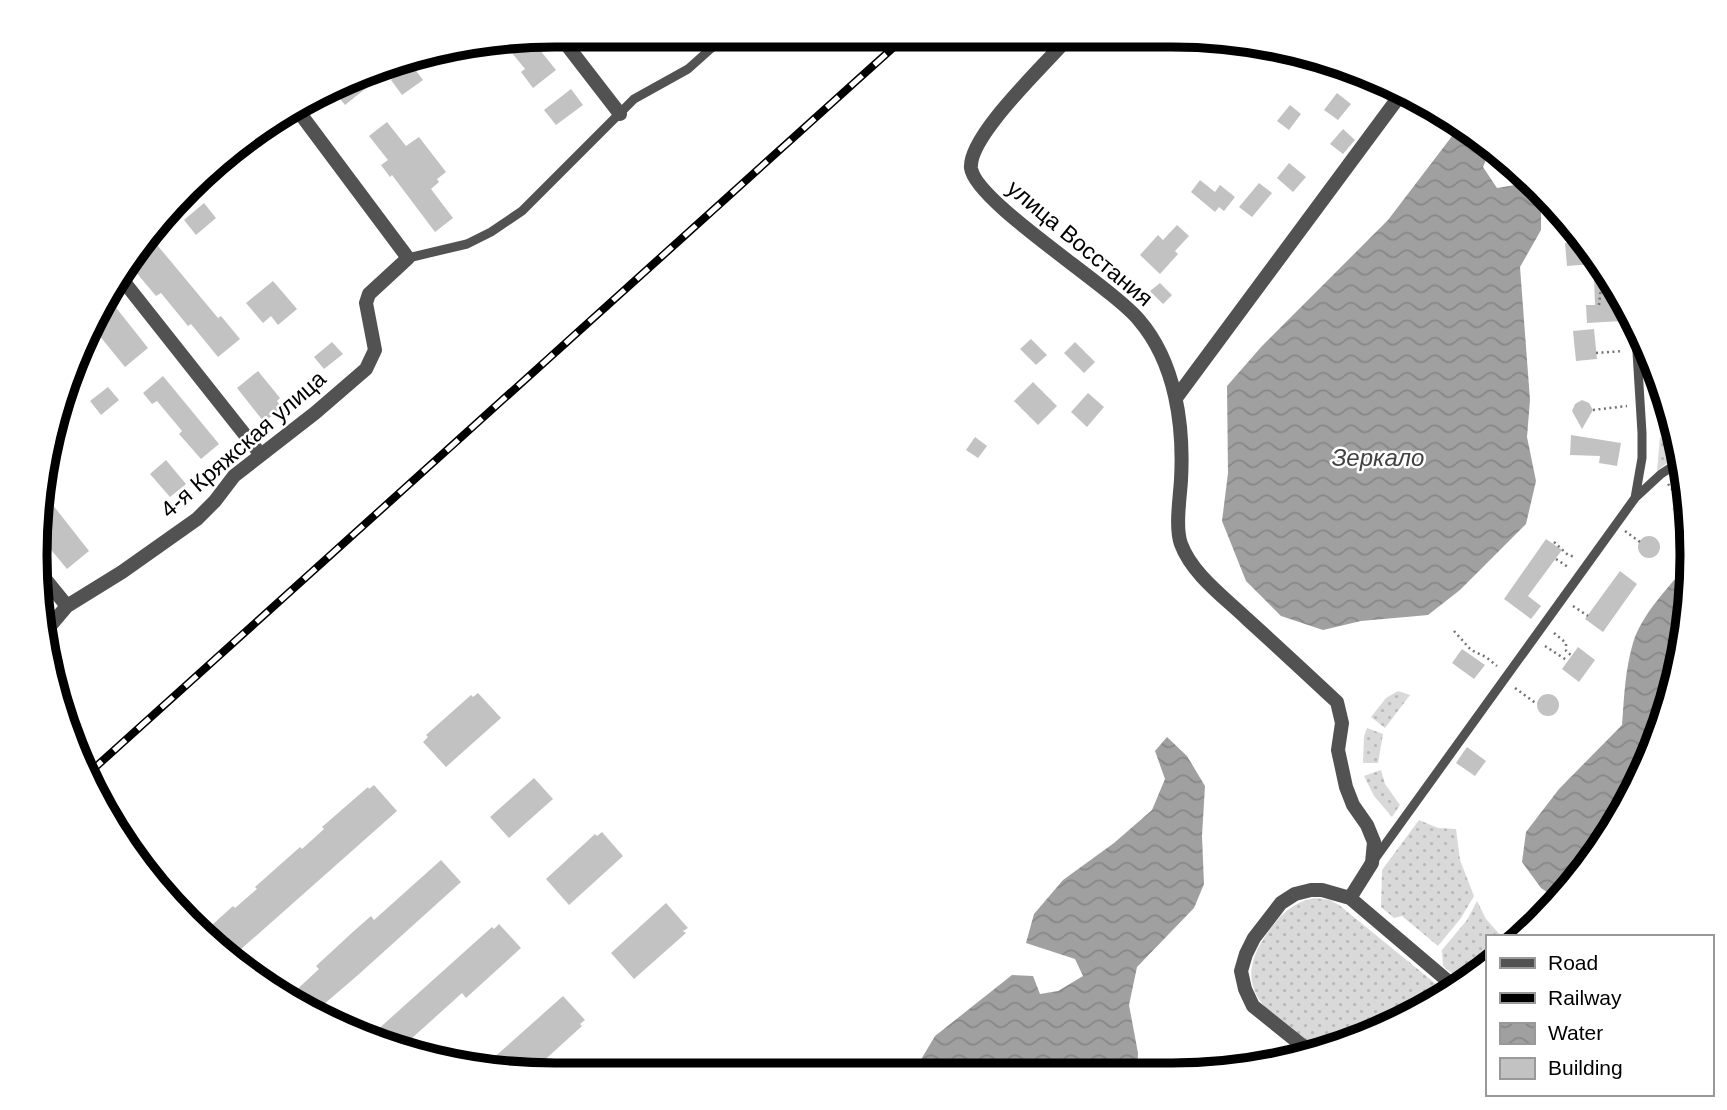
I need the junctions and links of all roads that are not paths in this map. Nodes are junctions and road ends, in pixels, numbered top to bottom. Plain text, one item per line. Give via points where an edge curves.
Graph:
1 (568, 47) edge
2 (713, 47) edge
3 (1059, 47) edge
4 (1397, 100) edge
5 (621, 114) junction
6 (301, 115) edge
7 (408, 258) junction
8 (126, 284) edge
9 (1637, 353) edge
10 (1176, 398) junction
11 (261, 455) junction
12 (1672, 467) edge
13 (1635, 498) junction
14 (48, 582) edge
15 (67, 606) junction
16 (52, 623) edge
17 (1372, 863) junction
18 (1350, 898) junction
19 (1448, 981) edge
20 (1302, 1045) edge

1 - 5 street
2 - 5 lane via 688,69 634,99
3 - 10 street, улица Восстания via 1012,97 972,153 971,170 979,187 1139,319 1158,350
4 - 10 street
5 - 7 lane via 522,211 491,232 467,244
6 - 7 street
7 - 11 street, 4-я Кряжская улица via 369,294 366,303 374,350 366,369
8 - 11 street
9 - 13 lane via 1642,458
10 - 17 street, улица Восстания via 1183,444 1180,540 1187,558 1336,702 1342,723 1341,769 1353,805 1374,842
11 - 15 street, 4-я Кряжская улица via 234,476 197,519
12 - 13 lane
13 - 17 lane
14 - 15 street
15 - 16 street, 4-я Кряжская улица
17 - 18 street
18 - 19 street
18 - 20 street via 1322,890 1295,894 1281,903 1246,954 1241,971 1253,1006

